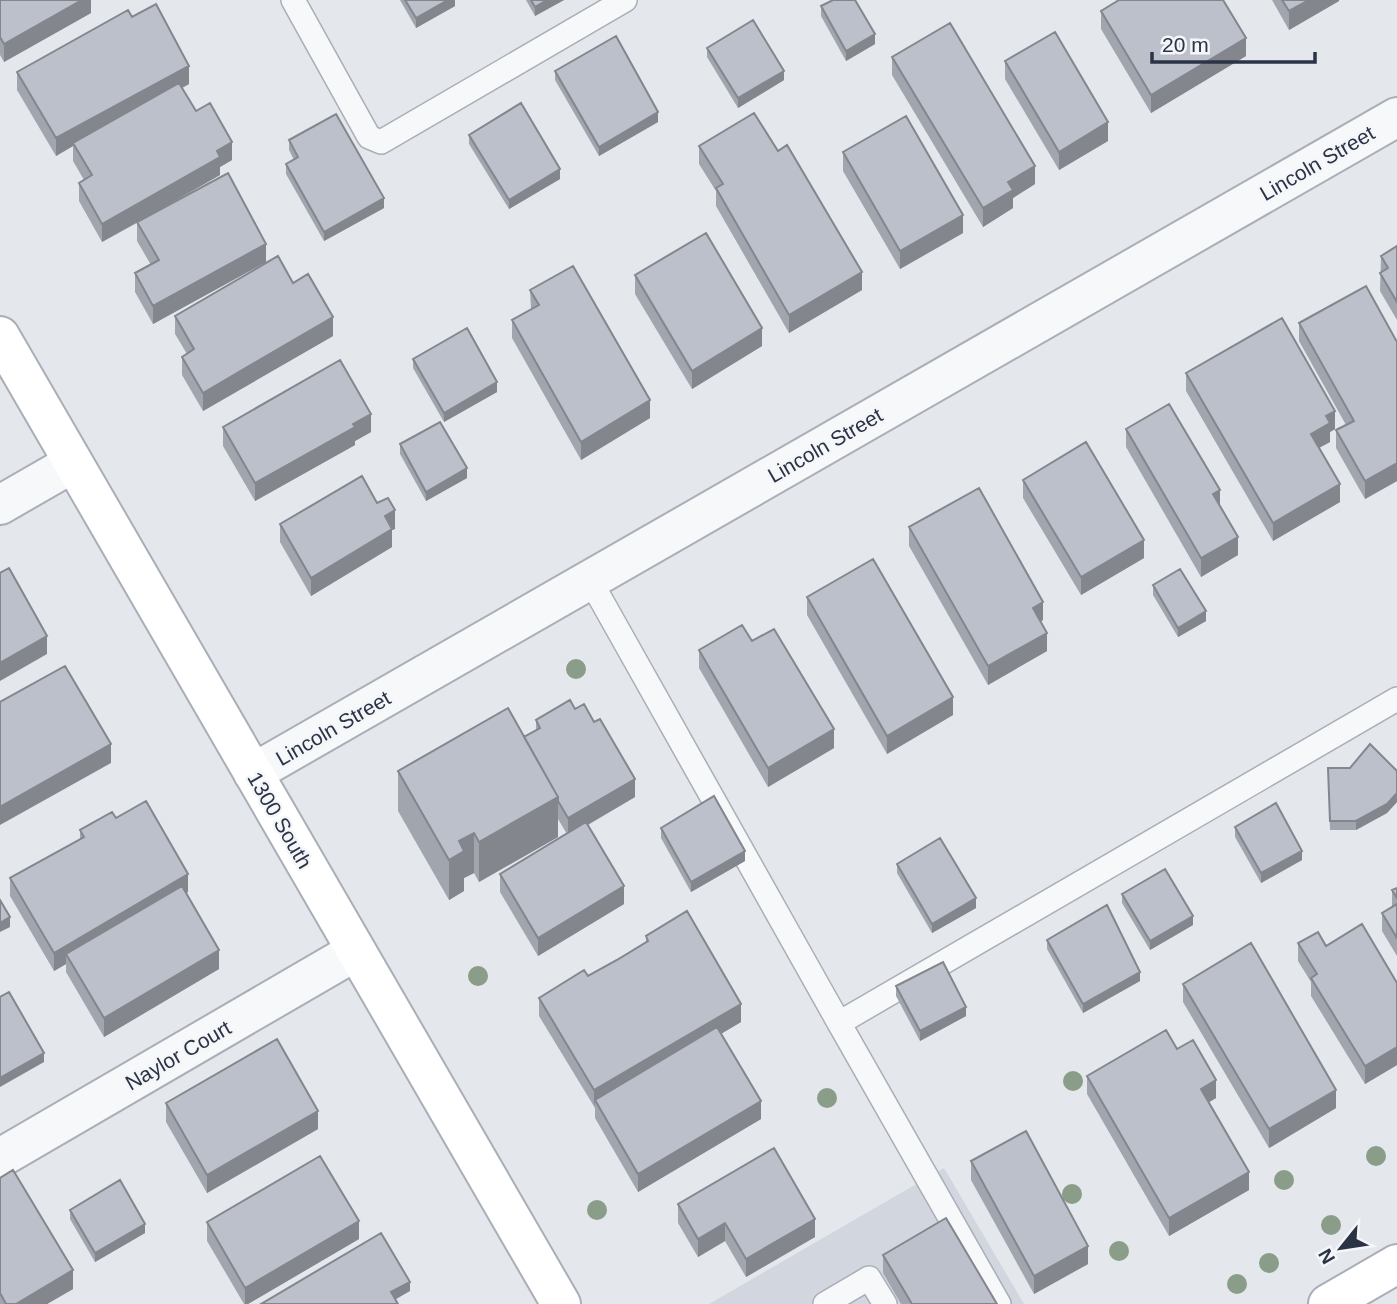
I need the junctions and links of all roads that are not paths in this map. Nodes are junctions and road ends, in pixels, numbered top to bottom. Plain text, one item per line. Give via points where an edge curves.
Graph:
1 (293, 0) edge
2 (625, 0) edge
3 (1397, 117) edge
4 (0, 337) edge
5 (73, 463) junction
6 (0, 505) edge
7 (590, 580) junction
8 (1397, 699) edge
9 (253, 774) junction
10 (356, 951) junction
11 (839, 1023) junction
12 (0, 1158) edge
13 (1397, 1264) edge
14 (561, 1304) edge
15 (825, 1304) edge
16 (885, 1304) edge
17 (999, 1304) edge
18 (1328, 1304) edge

1 - 2 lane via 369,137 381,142
3 - 7 street, Lincoln Street
4 - 5 street, 1300 South
5 - 6 street
5 - 9 street, 1300 South
7 - 9 street, Lincoln Street
7 - 11 lane
8 - 11 lane
9 - 10 street, 1300 South
10 - 12 street, Naylor Court
10 - 14 street, 1300 South
11 - 17 lane
13 - 18 street
15 - 16 lane via 869,1278

